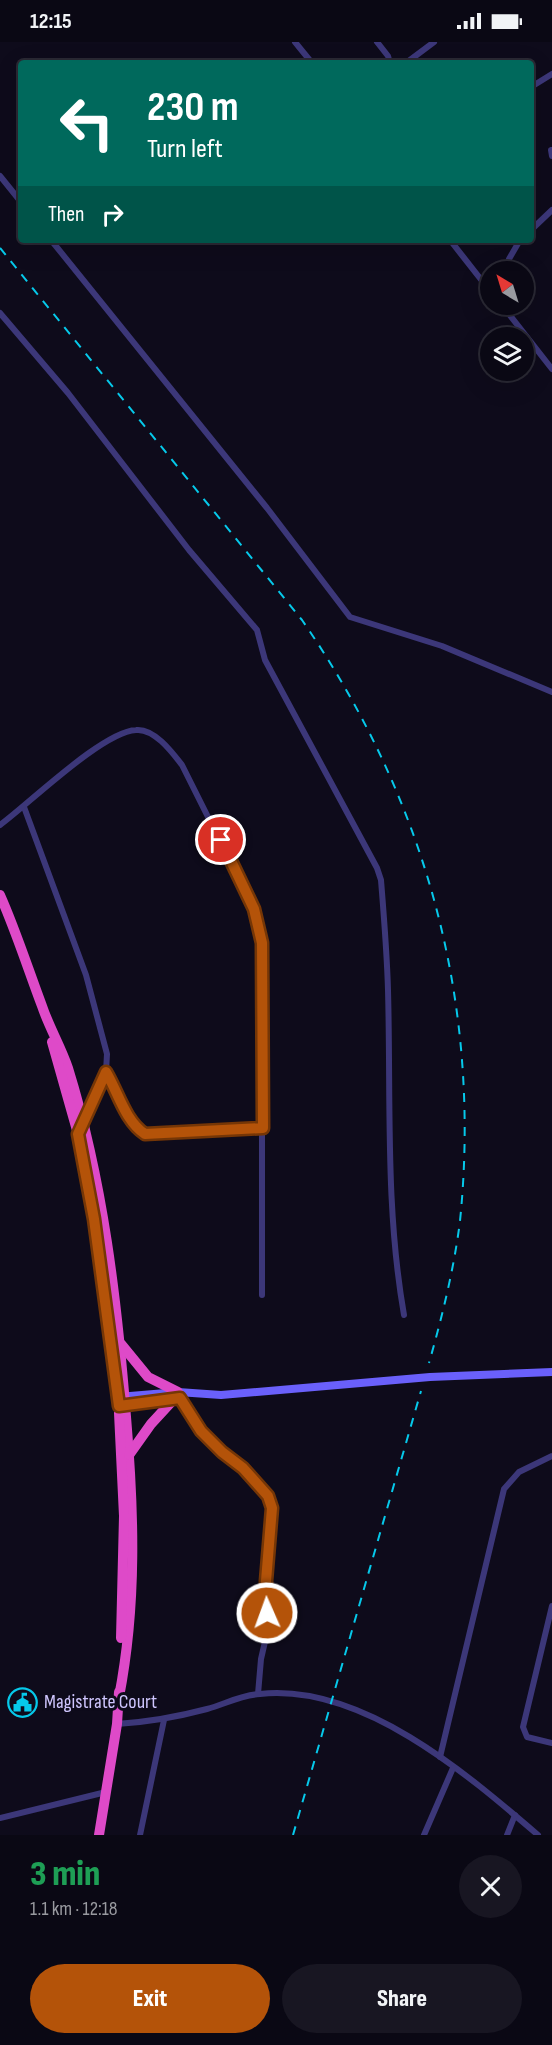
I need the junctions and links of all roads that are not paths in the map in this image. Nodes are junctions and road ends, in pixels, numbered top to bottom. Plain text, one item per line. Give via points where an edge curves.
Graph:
1 (295, 42) edge
2 (377, 42) edge
3 (434, 42) edge
4 (310, 60) edge
5 (389, 60) edge
6 (410, 60) edge
7 (552, 74) edge
8 (534, 85) edge
9 (551, 150) edge
10 (552, 156) edge
11 (0, 176) edge
12 (18, 198) edge
13 (552, 210) edge
14 (534, 227) edge
15 (53, 243) edge
16 (452, 243) edge
17 (518, 243) edge
18 (509, 261) edge
19 (480, 278) edge
20 (0, 313) edge
21 (510, 315) edge
22 (552, 369) edge
23 (552, 692) edge
24 (24, 807) junction
25 (0, 825) edge
26 (0, 895) edge
27 (49, 1027) junction
28 (106, 1072) junction
29 (84, 1124) junction
30 (263, 1128) junction
31 (78, 1134) junction
32 (262, 1295) dead end
33 (404, 1315) dead end
34 (120, 1341) junction
35 (552, 1372) edge
36 (177, 1396) junction
37 (122, 1402) junction
38 (129, 1455) junction
39 (552, 1456) edge
40 (552, 1606) edge
41 (551, 1618) edge
42 (258, 1694) junction
43 (119, 1697) junction
44 (164, 1720) junction
45 (117, 1724) junction
46 (552, 1743) edge
47 (440, 1757) junction
48 (453, 1768) junction
49 (106, 1792) junction
50 (515, 1815) junction
51 (0, 1818) edge
52 (99, 1835) edge
53 (140, 1835) edge
54 (424, 1835) edge
55 (507, 1835) edge
56 (538, 1835) edge

1 - 4 street
2 - 5 street
3 - 6 street
7 - 8 street
9 - 10 street
11 - 12 street
13 - 14 street
15 - 23 street via 350,617 442,646
16 - 19 street
17 - 18 street
20 - 33 street via 257,630 265,660 377,868 388,989 388,1167
21 - 22 street
24 - 25 street
24 - 28 street via 86,975 107,1054
24 - 30 street via 117,735 137,729 171,750 254,909 262,943
26 - 27 highway
27 - 29 highway via 68,1068
27 - 31 highway
28 - 29 street
28 - 30 street via 129,1117 145,1134
29 - 31 street
29 - 34 highway via 103,1214
30 - 32 street
31 - 37 highway
34 - 36 highway via 148,1377
34 - 37 highway
35 - 36 main road
36 - 37 main road
36 - 38 highway
36 - 42 street via 201,1431 256,1481 272,1508 266,1581 267,1633
37 - 38 highway
37 - 43 highway via 124,1515
38 - 43 highway via 132,1580
39 - 47 street via 519,1472 504,1489
40 - 41 street
41 - 46 street via 523,1727 527,1737
42 - 44 street
42 - 47 street via 300,1694 357,1710 396,1728
43 - 45 highway
44 - 45 street
44 - 53 street
45 - 49 highway
47 - 48 street
48 - 50 street
48 - 54 street
49 - 51 street
49 - 52 highway
50 - 55 street
50 - 56 street

